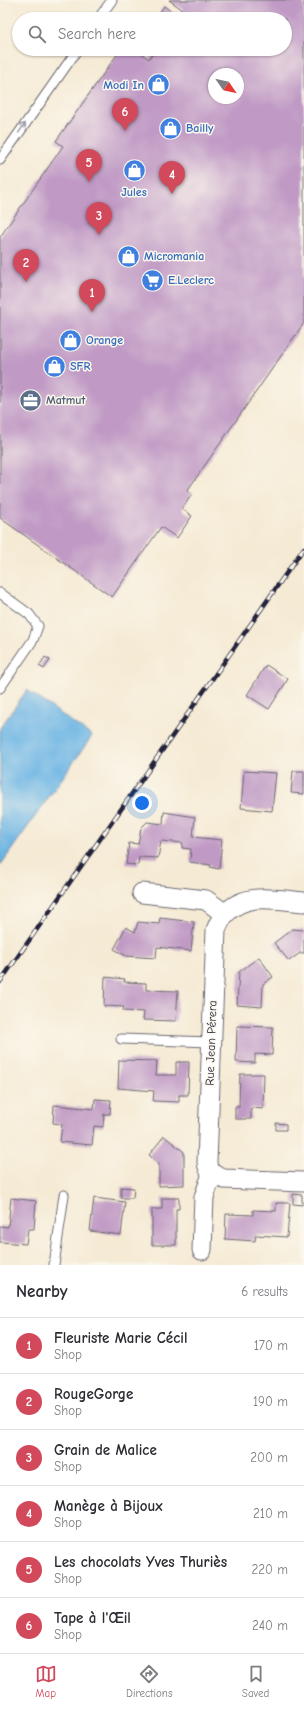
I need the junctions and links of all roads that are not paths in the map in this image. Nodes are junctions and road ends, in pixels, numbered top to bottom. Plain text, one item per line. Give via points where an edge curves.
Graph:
1 (112, 0) edge
2 (103, 12) edge
3 (73, 56) edge
4 (0, 160) edge
5 (0, 593) edge
6 (0, 688) edge
7 (142, 893) dead end
8 (304, 902) edge
9 (225, 914) junction
10 (122, 1039) dead end
11 (211, 1042) junction
12 (212, 1174) junction
13 (304, 1182) edge
14 (64, 1195) dead end
15 (202, 1250) dead end
16 (54, 1265) edge

1 - 2 lane
4 -> 3 lane
5 - 6 lane via 29,614 38,626 33,640
7 - 9 street via 206,900
8 - 9 street, Rue Jean Pérera via 256,898 240,903
9 - 11 street, Rue Jean Pérera via 216,930
10 - 11 lane
11 - 12 street, Rue Jean Pérera via 207,1169
12 - 13 street via 224,1179
12 - 15 street via 204,1197
14 - 16 lane

